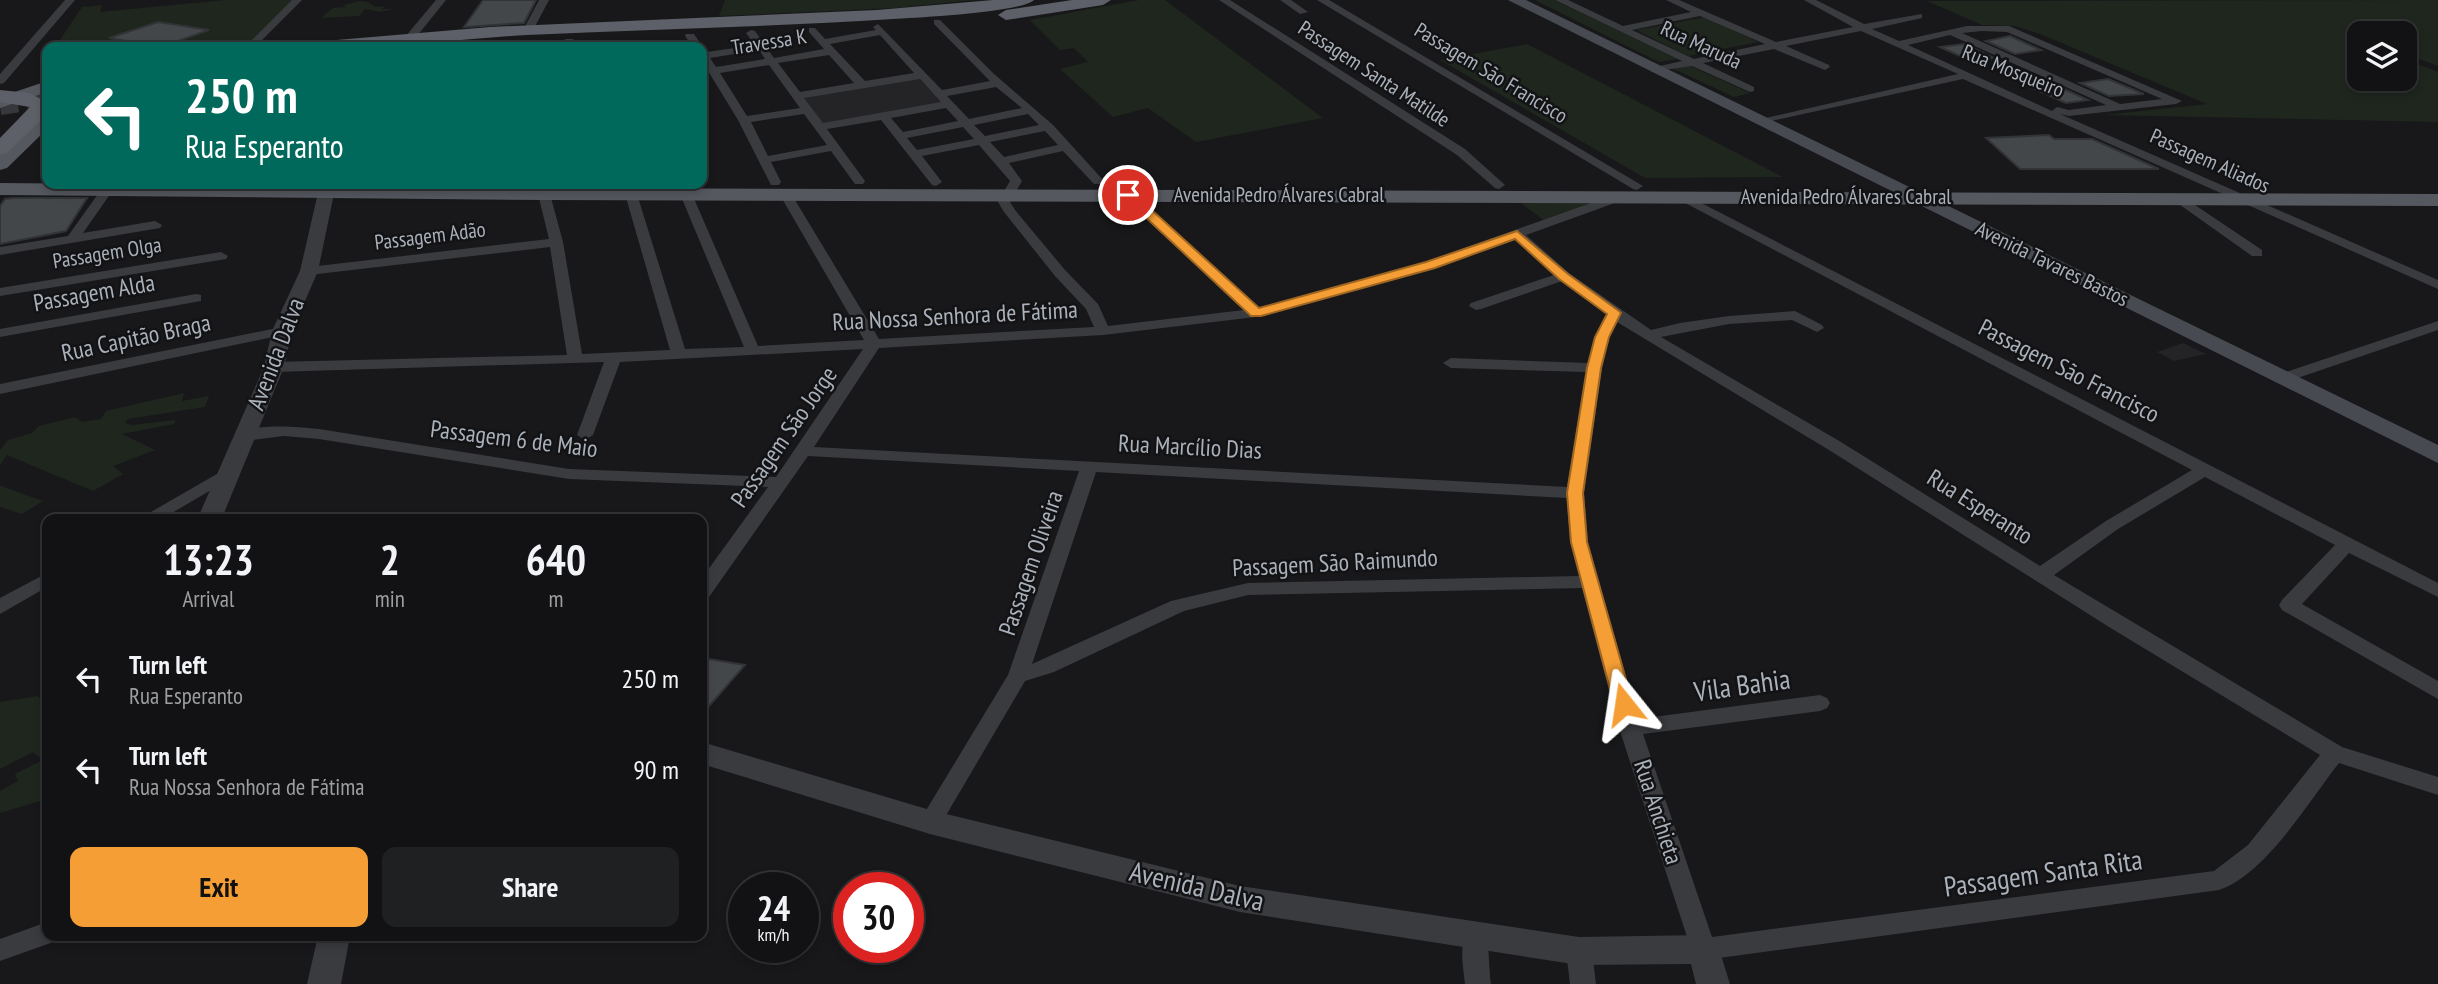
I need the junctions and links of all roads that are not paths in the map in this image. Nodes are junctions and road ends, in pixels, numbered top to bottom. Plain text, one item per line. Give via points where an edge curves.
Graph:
1 (70, 0) edge
2 (298, 0) edge
3 (440, 0) edge
4 (544, 0) edge
5 (1026, 0) edge
6 (1102, 0) edge
7 (1224, 0) edge
8 (1284, 0) edge
9 (1322, 0) edge
10 (1515, 0) edge
11 (1560, 0) edge
12 (1671, 0) edge
13 (1809, 0) edge
14 (1303, 12) dead end
15 (1702, 13) junction
16 (1919, 16) dead end
17 (937, 22) junction
18 (1863, 28) junction
19 (881, 29) junction
20 (1622, 29) junction
21 (527, 32) junction
22 (1953, 33) junction
23 (818, 36) junction
24 (409, 39) junction
25 (756, 40) junction
26 (255, 42) edge
27 (373, 42) edge
28 (387, 42) edge
29 (1897, 44) junction
30 (1774, 45) junction
31 (707, 47) edge
32 (707, 47) edge
33 (833, 51) junction
34 (773, 61) junction
35 (1692, 62) junction
36 (707, 63) edge
37 (1825, 67) dead end
38 (1656, 70) junction
39 (712, 71) junction
40 (922, 75) junction
41 (989, 75) junction
42 (0, 81) edge
43 (999, 83) junction
44 (42, 84) edge
45 (930, 84) junction
46 (862, 85) junction
47 (42, 86) edge
48 (0, 88) edge
49 (1750, 89) dead end
50 (939, 94) junction
51 (0, 96) edge
52 (797, 96) junction
53 (2014, 96) junction
54 (1986, 100) dead end
55 (0, 103) edge
56 (947, 104) junction
57 (42, 106) edge
58 (2119, 107) junction
59 (807, 110) junction
60 (1031, 110) junction
61 (883, 115) junction
62 (0, 118) edge
63 (744, 120) junction
64 (1761, 122) junction
65 (967, 123) junction
66 (42, 124) edge
67 (821, 127) junction
68 (1049, 127) junction
69 (901, 136) junction
70 (983, 141) junction
71 (834, 147) junction
72 (1066, 147) junction
73 (0, 149) edge
74 (915, 154) junction
75 (764, 160) junction
76 (1001, 161) junction
77 (0, 166) edge
78 (42, 180) edge
79 (42, 181) edge
80 (859, 181) junction
81 (1098, 181) junction
82 (0, 182) edge
83 (936, 182) junction
84 (2438, 183) edge
85 (1499, 185) junction
86 (1637, 186) junction
87 (1894, 186) junction
88 (2214, 186) junction
89 (707, 188) edge
90 (780, 188) junction
91 (1011, 188) junction
92 (180, 189) edge
93 (327, 189) edge
94 (389, 189) edge
95 (684, 189) edge
96 (694, 189) edge
97 (107, 190) junction
98 (0, 191) edge
99 (544, 194) junction
100 (631, 194) junction
101 (1128, 195) junction
102 (1678, 196) junction
103 (1619, 197) junction
104 (1915, 197) junction
105 (2180, 199) junction
106 (2245, 200) junction
107 (2438, 200) edge
108 (155, 225) dead end
109 (1517, 234) junction
110 (72, 239) junction
111 (556, 242) junction
112 (0, 251) edge
113 (2257, 253) dead end
114 (221, 256) dead end
115 (309, 271) junction
116 (2412, 274) junction
117 (2438, 274) edge
118 (1564, 276) junction
119 (2438, 285) edge
120 (0, 292) edge
121 (196, 299) dead end
122 (1476, 306) dead end
123 (1256, 313) junction
124 (1615, 313) junction
125 (2438, 325) edge
126 (1817, 328) dead end
127 (282, 331) junction
128 (1103, 331) junction
129 (0, 333) edge
130 (1650, 335) junction
131 (874, 344) junction
132 (753, 351) junction
133 (679, 354) junction
134 (614, 356) junction
135 (575, 359) junction
136 (1451, 363) dead end
137 (274, 367) junction
138 (1594, 368) junction
139 (2283, 379) junction
140 (0, 389) edge
141 (585, 435) dead end
142 (244, 436) junction
143 (803, 451) junction
144 (2438, 455) edge
145 (1089, 466) junction
146 (2206, 469) junction
147 (229, 472) junction
148 (780, 482) junction
149 (1575, 493) junction
150 (156, 514) edge
151 (212, 514) edge
152 (2346, 545) junction
153 (2042, 574) junction
154 (42, 582) edge
155 (1590, 582) junction
156 (707, 585) edge
157 (2438, 591) edge
158 (0, 607) edge
159 (1018, 676) junction
160 (2438, 691) edge
161 (1820, 703) dead end
162 (1630, 728) junction
163 (2334, 752) junction
164 (707, 754) edge
165 (2437, 784) edge
166 (930, 821) junction
167 (42, 935) edge
168 (1476, 937) junction
169 (333, 941) edge
170 (1704, 949) junction
171 (0, 950) edge
172 (1579, 951) junction
173 (324, 984) edge
174 (1478, 984) edge
175 (1583, 984) edge
176 (1713, 984) edge

1 - 42 street
2 - 26 street
3 - 24 street
4 - 21 street
5 - 21 highway via 872,15
6 - 17 highway
7 - 85 street, Passagem Santa Matilde via 1461,152
8 - 14 street
9 - 86 street, Passagem São Francisco
10 - 38 main road, Avenida Tavares Bastos
11 - 20 street, Rua Maruda
12 - 15 street
13 - 18 street, Rua Mosqueiro
15 - 20 street
15 - 30 street
16 - 18 street
17 - 19 highway
17 - 41 street
18 - 29 street, Rua Mosqueiro
18 - 30 street
19 - 23 highway
19 - 40 street
20 - 35 street, Rua Maruda
21 - 24 highway
22 - 29 street
22 - 58 street, Rua Mosqueiro
22 - 58 street via 2001,27 2014,30 2176,101
23 - 25 highway
23 - 33 street
24 - 27 highway
24 - 28 highway
25 - 31 highway
25 - 32 street
25 - 34 street
29 - 58 street, Rua Mosqueiro via 2066,113
30 - 35 street
30 - 37 street
33 - 34 street, Travessa K
33 - 46 street
34 - 39 street, Travessa K
34 - 52 street
35 - 38 street
35 - 49 street, Rua Maruda
36 - 39 street
38 - 64 main road, Avenida Tavares Bastos
39 - 63 street
40 - 45 street
40 - 46 street
41 - 43 street
41 - 45 street
43 - 50 street
43 - 60 street
44 - 48 highway
45 - 50 street
46 - 52 street
47 - 55 main road
50 - 56 street
51 - 73 highway via 40,105
52 - 59 street
53 - 54 street
53 - 64 street, Passagem Aliados via 1964,76
53 - 88 street, Passagem Aliados
56 - 61 street
56 - 65 street
57 - 62 main road
59 - 63 street
59 - 67 street
60 - 65 street
60 - 68 street
61 - 67 street
61 - 69 street
63 - 75 street
64 - 87 main road, Avenida Tavares Bastos
65 - 69 street
65 - 70 street
66 - 77 main road
67 - 71 street
68 - 70 street
68 - 72 street
69 - 74 street
70 - 74 street
70 - 76 street
71 - 75 street
71 - 80 street
72 - 76 street
72 - 81 street
74 - 83 street
75 - 90 street
76 - 91 street
77 - 78 main road via 11,177
79 - 82 main road
80 - 83 main road, Avenida Pedro Álvares Cabral
80 - 90 main road, Avenida Pedro Álvares Cabral
81 - 85 main road, Avenida Pedro Álvares Cabral
81 - 91 main road, Avenida Pedro Álvares Cabral
83 - 91 main road, Avenida Pedro Álvares Cabral
84 - 88 main road, Avenida Pedro Álvares Cabral
85 - 86 main road, Avenida Pedro Álvares Cabral
86 - 87 main road, Avenida Pedro Álvares Cabral
87 - 88 main road, Avenida Pedro Álvares Cabral
87 - 104 main road, Avenida Tavares Bastos
88 - 106 street, Passagem Aliados
89 - 90 main road, Avenida Pedro Álvares Cabral
90 - 91 main road, Avenida Pedro Álvares Cabral
90 - 131 street
91 - 101 main road, Avenida Pedro Álvares Cabral
91 - 128 street via 1004,202 1010,212 1093,307
92 - 97 main road, Avenida Pedro Álvares Cabral
93 - 115 street, Avenida Dalva
94 - 99 main road, Avenida Pedro Álvares Cabral
95 - 100 main road, Avenida Pedro Álvares Cabral
96 - 132 street
97 - 98 main road, Avenida Pedro Álvares Cabral
97 - 110 street
99 - 100 main road, Avenida Pedro Álvares Cabral
99 - 111 street
100 - 133 street
101 - 103 main road, Avenida Pedro Álvares Cabral
101 - 123 street
102 - 103 main road, Avenida Pedro Álvares Cabral
102 - 104 main road, Avenida Pedro Álvares Cabral
102 - 146 street, Passagem São Francisco
103 - 109 street, Rua Nossa Senhora de Fátima
104 - 105 main road, Avenida Pedro Álvares Cabral
104 - 139 main road, Avenida Tavares Bastos
105 - 106 main road, Avenida Pedro Álvares Cabral
105 - 113 street
106 - 107 main road, Avenida Pedro Álvares Cabral
106 - 116 street, Passagem Aliados
108 - 110 street
109 - 118 street, Rua Esperanto
109 - 123 street, Rua Nossa Senhora de Fátima via 1430,265
110 - 112 street
111 - 115 street, Passagem Adão
111 - 135 street
114 - 120 street, Passagem Olga
115 - 127 street, Avenida Dalva
116 - 117 street
116 - 119 street, Passagem Aliados
118 - 122 street
118 - 124 street, Rua Esperanto
121 - 129 street, Passagem Alda
123 - 128 street, Rua Nossa Senhora de Fátima
124 - 130 street, Rua Esperanto
124 - 138 street, Rua Anchieta via 1602,337
125 - 139 street
126 - 130 street via 1795,315 1717,322
127 - 137 street, Avenida Dalva
127 - 140 street, Rua Capitão Braga
128 - 131 street, Rua Nossa Senhora de Fátima
130 - 153 street, Rua Esperanto
131 - 132 street, Rua Nossa Senhora de Fátima
131 - 143 street, Passagem São Jorge
132 - 133 street, Rua Nossa Senhora de Fátima
133 - 134 street, Rua Nossa Senhora de Fátima
134 - 135 street, Rua Nossa Senhora de Fátima
134 - 141 street
135 - 137 street, Rua Nossa Senhora de Fátima
136 - 138 street
137 - 142 street, Avenida Dalva
138 - 149 street, Rua Anchieta
139 - 144 main road, Avenida Tavares Bastos
142 - 147 street, Avenida Dalva
142 - 148 street, Passagem 6 de Maio via 319,433 569,474
143 - 145 street, Rua Marcílio Dias
143 - 148 street, Passagem São Jorge
145 - 149 street, Rua Marcílio Dias
145 - 159 street, Passagem Oliveira
146 - 152 street, Passagem São Francisco
146 - 153 street via 2112,525
147 - 150 street
147 - 151 street, Avenida Dalva
148 - 156 street, Passagem São Jorge
149 - 155 street, Rua Anchieta via 1579,542
152 - 157 street, Passagem São Francisco
152 - 160 street via 2289,605
153 - 163 street, Rua Esperanto
154 - 158 street
155 - 159 street, Passagem São Raimundo via 1248,589 1178,606
155 - 162 street, Rua Anchieta
159 - 166 street
161 - 162 street, Vila Bahia
162 - 170 street, Rua Anchieta
163 - 165 street, Rua Esperanto
163 - 170 street, Passagem Santa Rita via 2256,852 2219,880
164 - 166 street, Avenida Dalva
166 - 168 street, Avenida Dalva via 1240,899
167 - 171 street
168 - 172 street, Avenida Dalva
168 - 174 street
169 - 173 street
170 - 172 street, Avenida Dalva
170 - 176 street, Rua Anchieta
172 - 175 street

